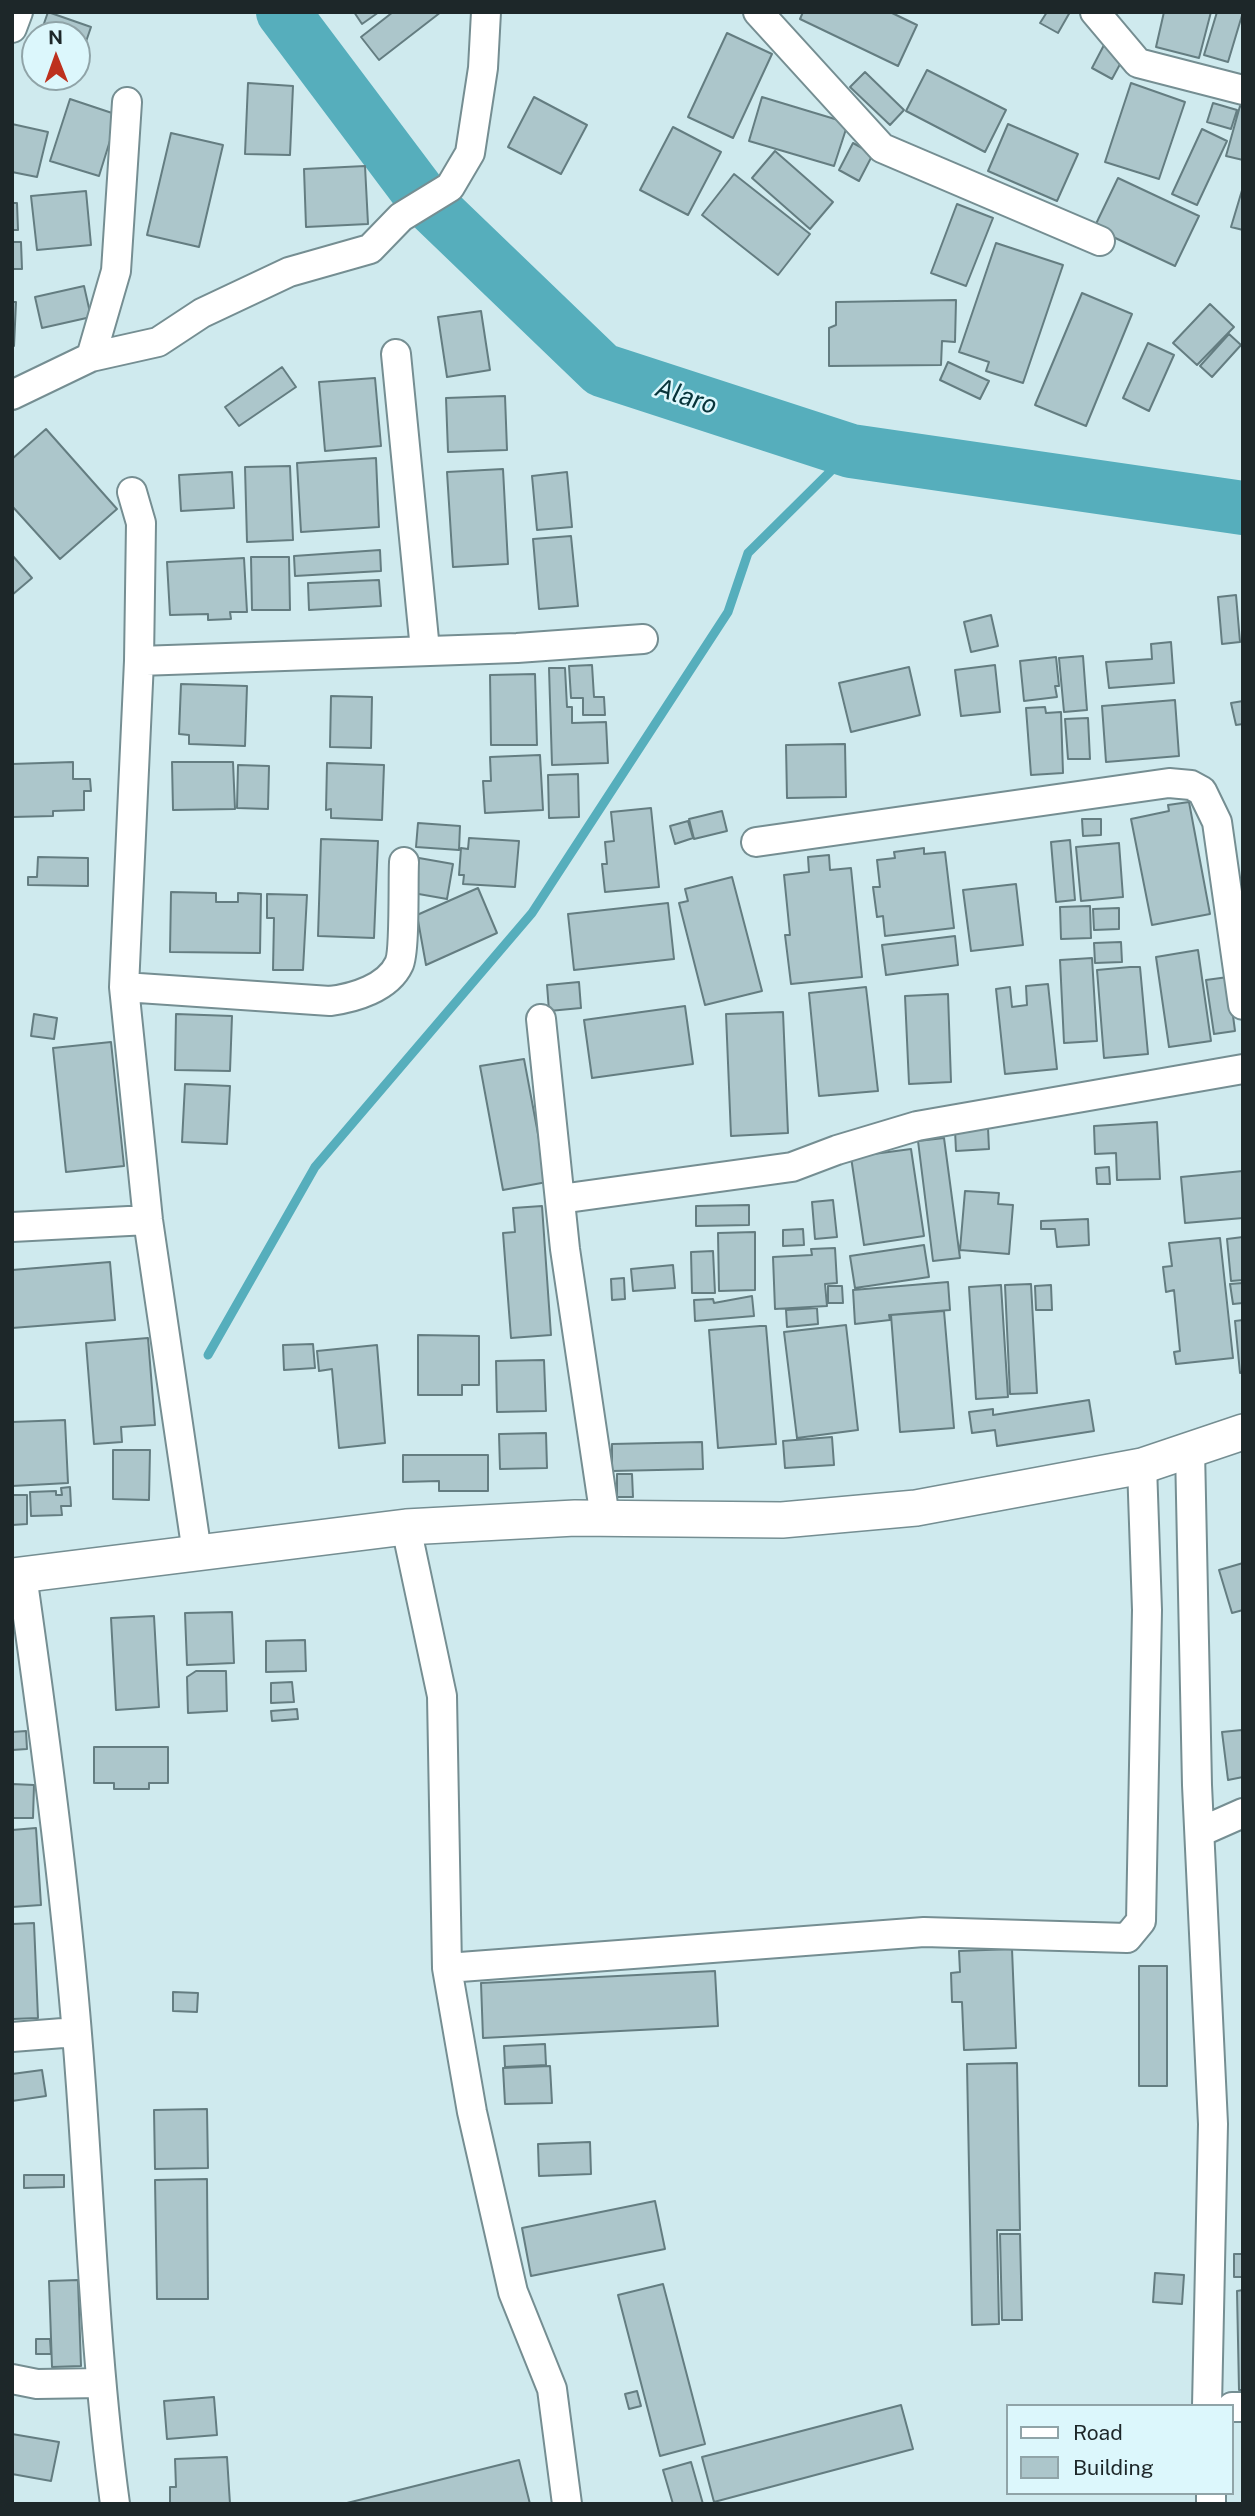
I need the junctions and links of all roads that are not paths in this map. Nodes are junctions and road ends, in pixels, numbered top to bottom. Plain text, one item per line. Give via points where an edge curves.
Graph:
1 (18, 12) edge
2 (486, 12) edge
3 (758, 12) edge
4 (1095, 12) edge
5 (12, 29) edge
6 (1243, 90) edge
7 (127, 102) dead end
8 (1100, 241) dead end
9 (396, 354) dead end
10 (90, 357) junction
11 (12, 395) edge
12 (132, 492) dead end
13 (643, 639) dead end
14 (425, 650) junction
15 (139, 661) junction
16 (756, 842) dead end
17 (404, 862) dead end
18 (124, 987) junction
19 (1243, 1005) edge
20 (541, 1019) dead end
21 (1243, 1069) edge
22 (560, 1199) junction
23 (148, 1220) junction
24 (12, 1227) edge
25 (1243, 1433) edge
26 (1189, 1450) junction
27 (1142, 1466) junction
28 (605, 1518) junction
29 (406, 1527) junction
30 (197, 1553) junction
31 (17, 1575) edge
32 (1243, 1813) edge
33 (1200, 1832) junction
34 (447, 1968) junction
35 (76, 2032) junction
36 (12, 2037) edge
37 (12, 2379) edge
38 (101, 2383) junction
39 (1207, 2404) edge
40 (115, 2504) edge
41 (567, 2504) edge

1 - 5 street
2 - 10 street via 470,153 450,187 401,217 370,249 289,272 202,313 158,342
3 - 8 street via 882,148
4 - 6 street via 1138,63
7 - 10 street via 116,271
9 - 14 street
10 - 11 street
12 - 15 street via 141,523
13 - 14 street
14 - 15 street
15 - 18 street
16 - 19 street via 1169,783 1191,785 1202,791 1217,822
17 - 18 street via 400,963 387,981 360,994 330,1001
18 - 23 street
20 - 22 street
21 - 22 street via 917,1126 792,1167
22 - 28 street
23 - 24 street
23 - 30 street
25 - 26 street
26 - 27 street
26 - 33 street
27 - 28 street via 916,1508 782,1520
27 - 34 street via 1147,1610 1141,1921 1127,1938 924,1932
28 - 29 street
29 - 30 street
29 - 34 street via 442,1696
30 - 31 street
31 - 35 street via 57,1841
32 - 33 street
33 - 39 street via 1213,2124
34 - 41 street via 472,2112 513,2292 552,2389
35 - 36 street
35 - 38 street
37 - 38 street via 37,2384
38 - 40 street

